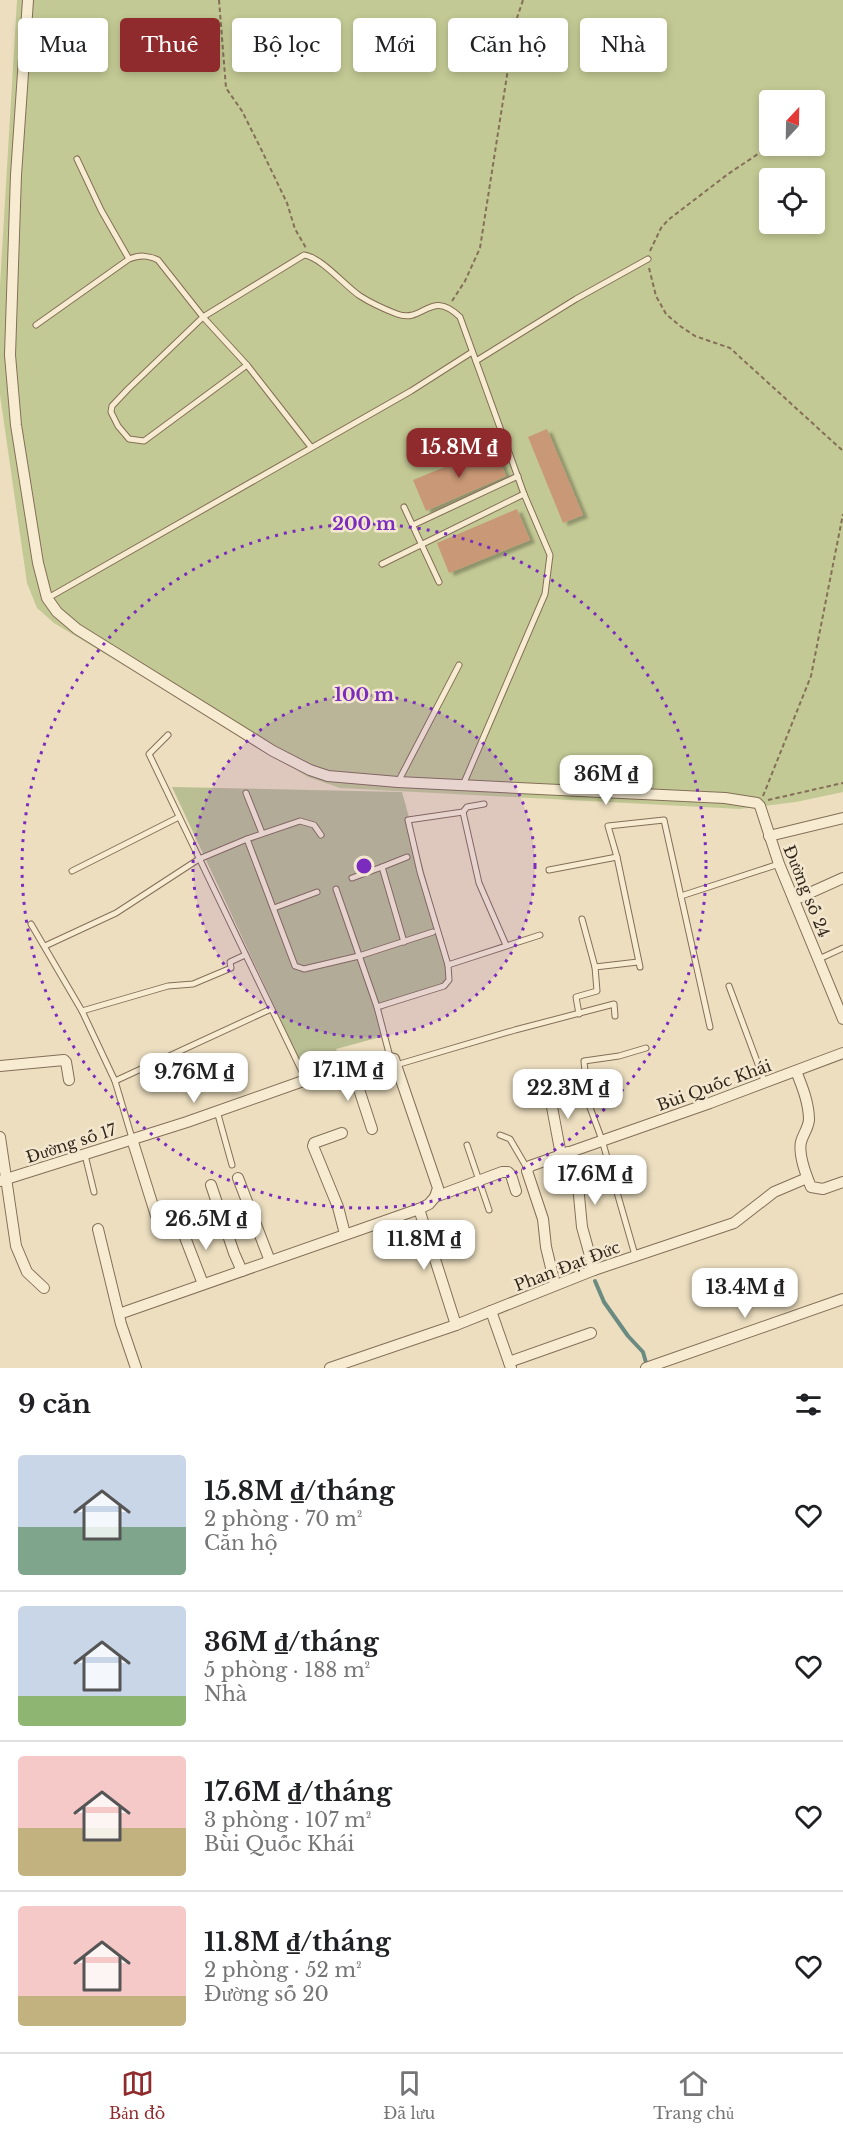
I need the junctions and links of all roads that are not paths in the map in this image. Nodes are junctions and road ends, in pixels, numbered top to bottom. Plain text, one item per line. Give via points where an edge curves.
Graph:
1 (28, 0) edge
2 (77, 159) dead end
3 (129, 259) junction
4 (648, 259) road end
5 (202, 317) junction
6 (36, 325) dead end
7 (472, 352) junction
8 (476, 361) junction
9 (247, 365) junction
10 (311, 447) junction
11 (518, 476) junction
12 (524, 494) junction
13 (404, 507) dead end
14 (413, 525) junction
15 (422, 544) junction
16 (382, 564) dead end
17 (440, 582) dead end
18 (47, 598) junction
19 (459, 665) dead end
20 (168, 735) dead end
21 (398, 782) junction
22 (463, 785) junction
23 (246, 793) dead end
24 (484, 804) dead end
25 (463, 812) junction
26 (179, 817) junction
27 (843, 818) edge
28 (262, 833) junction
29 (321, 835) dead end
30 (769, 836) junction
31 (247, 839) junction
32 (407, 857) dead end
33 (616, 857) junction
34 (199, 859) junction
35 (779, 864) junction
36 (382, 867) junction
37 (549, 870) dead end
38 (72, 871) dead end
39 (352, 878) dead end
40 (843, 878) edge
41 (336, 889) dead end
42 (316, 892) dead end
43 (681, 896) junction
44 (794, 900) junction
45 (274, 908) junction
46 (582, 919) dead end
47 (30, 924) dead end
48 (433, 932) dead end
49 (540, 935) dead end
50 (404, 942) junction
51 (506, 945) junction
52 (45, 946) junction
53 (843, 948) edge
54 (245, 955) junction
55 (359, 956) junction
56 (819, 959) junction
57 (448, 965) junction
58 (596, 967) junction
59 (729, 986) dead end
60 (840, 1003) edge
61 (377, 1007) junction
62 (271, 1009) junction
63 (82, 1011) junction
64 (579, 1014) junction
65 (615, 1016) dead end
66 (843, 1019) edge
67 (710, 1027) dead end
68 (646, 1048) dead end
69 (843, 1053) edge
70 (393, 1061) junction
71 (351, 1065) junction
72 (0, 1066) edge
73 (796, 1071) junction
74 (69, 1080) dead end
75 (306, 1080) junction
76 (115, 1081) junction
77 (765, 1083) junction
78 (549, 1091) dead end
79 (217, 1111) junction
80 (372, 1129) dead end
81 (342, 1133) dead end
82 (500, 1135) dead end
83 (0, 1137) edge
84 (132, 1139) junction
85 (602, 1140) junction
86 (467, 1145) dead end
87 (564, 1154) junction
88 (85, 1155) junction
89 (232, 1164) dead end
90 (527, 1168) junction
91 (238, 1178) dead end
92 (807, 1178) junction
93 (3, 1180) edge
94 (480, 1182) junction
95 (843, 1182) edge
96 (211, 1185) dead end
97 (516, 1191) dead end
98 (94, 1192) dead end
99 (435, 1197) junction
100 (419, 1209) junction
101 (489, 1210) dead end
102 (158, 1222) dead end
103 (182, 1227) dead end
104 (98, 1229) dead end
105 (345, 1234) junction
106 (635, 1256) junction
107 (270, 1261) junction
108 (595, 1270) junction
109 (242, 1271) junction
110 (203, 1284) junction
111 (555, 1284) junction
112 (44, 1288) dead end
113 (843, 1299) edge
114 (491, 1311) junction
115 (119, 1314) junction
116 (456, 1325) junction
117 (591, 1333) dead end
118 (510, 1365) edge
119 (651, 1366) edge
120 (136, 1368) edge
121 (330, 1368) edge

1 - 18 street via 16,176 10,356 16,424
2 - 3 lane
3 - 5 lane via 148,256 158,260
3 - 6 lane
4 - 8 lane
5 - 7 lane via 304,255 359,295 401,316 417,314 431,306 448,306 460,316
5 - 9 lane
5 - 9 lane via 112,406 118,426 129,439 144,441
7 - 8 lane
7 - 10 lane
8 - 11 lane
9 - 10 lane
10 - 18 lane
11 - 12 lane
11 - 14 lane
12 - 15 lane
12 - 22 lane via 550,555 546,594
13 - 14 lane
14 - 15 lane
15 - 16 lane
15 - 17 lane
18 - 21 street via 77,629 273,751 328,776
19 - 21 lane
20 - 26 lane via 149,754
21 - 22 street
22 - 30 street, Đường số 24 via 752,801 760,806
23 - 28 lane
24 - 25 lane via 467,807
25 - 51 lane via 479,883
25 - 57 lane via 408,820
26 - 34 lane
26 - 38 lane
27 - 30 street
28 - 29 lane via 300,821 314,825
28 - 31 lane
30 - 35 street, Đường số 24
31 - 34 lane
31 - 45 lane
32 - 36 lane
33 - 37 lane
33 - 43 lane via 608,826 664,820
33 - 58 lane via 639,964
34 - 52 lane via 116,913
34 - 54 lane
35 - 43 lane
35 - 44 street, Đường số 24
36 - 39 lane
36 - 50 lane
40 - 44 street
41 - 55 lane
42 - 45 lane
43 - 67 lane
44 - 56 street, Đường số 24
45 - 55 lane via 299,969
46 - 58 lane
47 - 52 lane
48 - 50 lane
49 - 51 lane
50 - 55 lane
51 - 57 lane
52 - 63 lane
53 - 56 lane
54 - 62 lane
54 - 63 lane via 230,962 231,968 193,984 168,986
55 - 61 lane
56 - 60 street, Đường số 24
57 - 61 lane via 449,980 444,986
58 - 64 lane via 597,991 576,997
59 - 77 lane
60 - 66 street, Đường số 24
61 - 70 lane
62 - 75 lane
62 - 76 lane
63 - 76 lane
64 - 65 lane via 614,1004
64 - 70 lane
68 - 85 lane via 584,1061 588,1102
69 - 73 street, Bùi Quốc Khái
70 - 71 street, Đường số 17 via 384,1057
70 - 99 street via 438,1188
71 - 75 street, Đường số 17
71 - 80 street
72 - 74 street via 64,1060
73 - 77 street, Bùi Quốc Khái
73 - 92 street via 809,1120 800,1146
75 - 79 street, Đường số 17
76 - 84 lane
77 - 85 street, Bùi Quốc Khái
78 - 87 street
79 - 84 street, Đường số 17
79 - 89 lane
81 - 105 street via 319,1140 313,1146
82 - 90 lane via 510,1139
83 - 93 street
84 - 88 street, Đường số 17
84 - 102 street
85 - 87 street, Bùi Quốc Khái
85 - 106 lane
86 - 94 lane
87 - 90 street, Bùi Quốc Khái
87 - 108 street via 577,1175 582,1227
88 - 93 street, Đường số 17
88 - 98 lane
90 - 111 street via 543,1219
91 - 107 street
92 - 95 street via 812,1187 819,1189
92 - 106 street, Phan Đạt Đức via 774,1192 734,1223
93 - 112 street via 16,1246 27,1272
94 - 97 street via 508,1172
94 - 99 street
94 - 101 lane
96 - 109 street
99 - 100 street
100 - 105 street
100 - 116 street
103 - 110 street
104 - 115 street
105 - 107 street
106 - 108 street, Phan Đạt Đức
107 - 109 street
108 - 111 street, Phan Đạt Đức
109 - 110 street
110 - 115 street
111 - 114 street, Phan Đạt Đức
113 - 119 street
114 - 116 street, Phan Đạt Đức
114 - 118 street
115 - 120 street
116 - 121 street, Phan Đạt Đức
117 - 118 street

